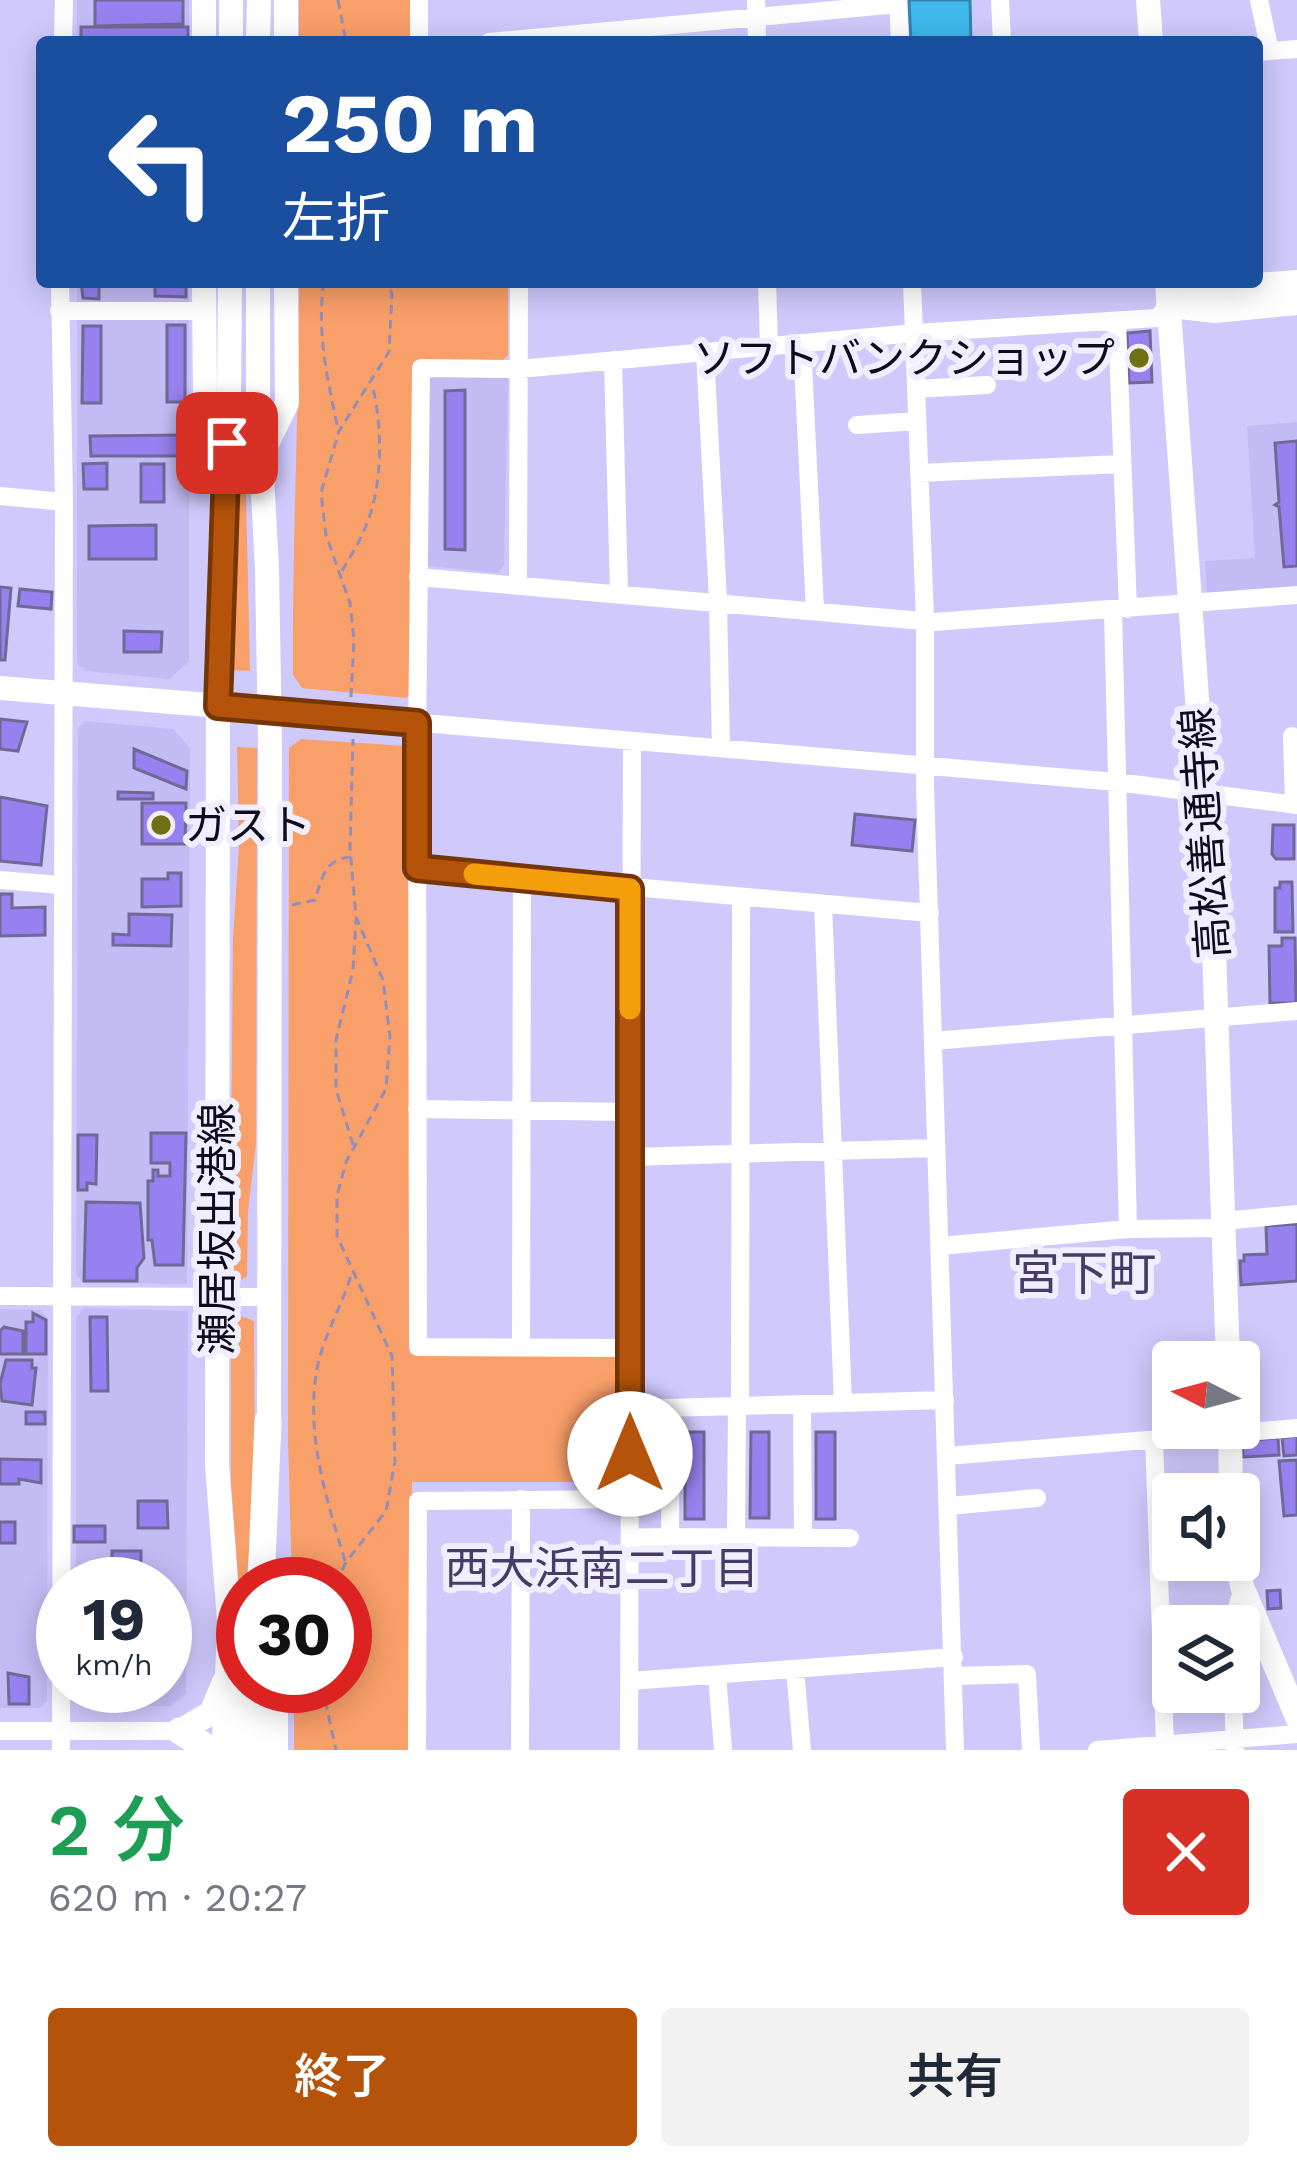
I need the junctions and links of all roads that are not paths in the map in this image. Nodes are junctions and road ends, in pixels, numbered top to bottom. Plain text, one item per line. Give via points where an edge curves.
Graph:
1 (64, 0) edge
2 (204, 0) edge
3 (231, 0) edge
4 (259, 0) edge
5 (286, 0) edge
6 (419, 0) edge
7 (1000, 0) edge
8 (1148, 0) edge
9 (1259, 0) edge
10 (898, 2) edge
11 (756, 8) edge
12 (63, 36) edge
13 (204, 36) edge
14 (231, 36) edge
15 (258, 36) edge
16 (286, 36) edge
17 (419, 36) edge
18 (554, 36) edge
19 (900, 36) edge
20 (1002, 36) edge
21 (1150, 36) edge
22 (1262, 36) edge
23 (1297, 49) edge
24 (1263, 52) edge
25 (1297, 282) edge
26 (1263, 284) edge
27 (60, 288) edge
28 (204, 288) edge
29 (230, 288) edge
30 (258, 288) edge
31 (286, 288) edge
32 (519, 288) edge
33 (766, 288) edge
34 (912, 288) edge
35 (1213, 288) edge
36 (1167, 294) edge
37 (1297, 303) edge
38 (59, 311) junction
39 (204, 311) junction
40 (1117, 321) junction
41 (915, 333) junction
42 (802, 343) junction
43 (769, 346) junction
44 (705, 351) junction
45 (613, 360) junction
46 (519, 369) junction
47 (987, 385) dead end
48 (916, 389) junction
49 (917, 421) junction
50 (857, 425) dead end
51 (261, 455) junction
52 (1122, 464) junction
53 (919, 473) junction
54 (0, 496) edge
55 (64, 502) junction
56 (221, 569) junction
57 (418, 577) junction
58 (518, 585) junction
59 (619, 592) junction
60 (1297, 595) edge
61 (718, 601) junction
62 (1190, 605) junction
63 (815, 610) junction
64 (1120, 610) junction
65 (926, 619) junction
66 (0, 688) edge
67 (62, 694) junction
68 (218, 706) junction
69 (270, 710) junction
70 (417, 723) junction
71 (1292, 736) dead end
72 (632, 741) junction
73 (721, 748) junction
74 (926, 765) junction
75 (1117, 782) junction
76 (1203, 794) junction
77 (1296, 805) edge
78 (417, 868) junction
79 (522, 878) junction
80 (0, 880) edge
81 (61, 885) junction
82 (630, 889) junction
83 (741, 898) junction
84 (823, 904) junction
85 (930, 914) junction
86 (1297, 1011) edge
87 (1217, 1016) junction
88 (1124, 1025) junction
89 (933, 1041) junction
90 (417, 1109) junction
91 (521, 1110) junction
92 (630, 1112) junction
93 (936, 1148) junction
94 (833, 1151) junction
95 (740, 1154) junction
96 (630, 1157) junction
97 (1297, 1214) edge
98 (1223, 1224) junction
99 (1128, 1229) junction
100 (940, 1246) junction
101 (0, 1296) edge
102 (61, 1296) junction
103 (217, 1297) junction
104 (267, 1297) junction
105 (1227, 1341) edge
106 (520, 1347) junction
107 (630, 1348) junction
108 (945, 1400) junction
109 (843, 1403) junction
110 (802, 1404) junction
111 (738, 1406) junction
112 (671, 1408) junction
113 (629, 1409) junction
114 (268, 1421) junction
115 (1297, 1428) edge
116 (1260, 1430) edge
117 (1152, 1439) edge
118 (1154, 1449) edge
119 (947, 1456) junction
120 (630, 1498) junction
121 (1037, 1498) dead end
122 (520, 1499) junction
123 (949, 1506) junction
124 (630, 1537) junction
125 (670, 1537) junction
126 (736, 1538) junction
127 (803, 1538) junction
128 (850, 1538) dead end
129 (224, 1557) edge
130 (259, 1557) edge
131 (273, 1557) edge
132 (1241, 1581) edge
133 (1243, 1588) junction
134 (1238, 1605) edge
135 (954, 1666) junction
136 (795, 1669) junction
137 (717, 1675) junction
138 (629, 1682) junction
139 (216, 1703) edge
140 (242, 1713) edge
141 (242, 1713) edge
142 (276, 1713) edge
143 (1234, 1713) edge
144 (1297, 1717) edge
145 (0, 1730) edge
146 (1297, 1734) edge
147 (61, 1740) edge
148 (227, 1741) edge
149 (1165, 1744) junction
150 (1235, 1745) edge
151 (275, 1750) edge
152 (417, 1750) edge
153 (520, 1750) edge
154 (629, 1750) edge
155 (723, 1750) edge
156 (802, 1750) edge
157 (955, 1750) edge
158 (1031, 1750) edge
159 (1097, 1750) edge

1 - 12 street
2 - 13 main road
3 - 14 main road
4 - 15 main road
5 - 16 main road
6 - 17 street
7 - 20 street
8 - 21 main road
9 - 22 street
10 - 11 street
10 - 19 street
11 - 18 street
23 - 24 street
25 - 26 main road
27 - 38 street
28 - 39 main road
29 - 56 main road
30 - 51 main road, 瀬居坂出港線
31 - 51 main road via 287,403
32 - 46 street
33 - 43 street
34 - 41 street
35 - 36 main road
36 - 37 main road via 1215,311
36 - 40 street via 1157,318
36 - 62 main road, 高松善通寺線
38 - 39 street
38 - 55 street
39 - 56 main road
40 - 41 street
40 - 52 street
41 - 42 street
41 - 48 street
42 - 43 street
42 - 63 street
43 - 44 street
44 - 45 street
44 - 61 street
45 - 46 street
45 - 59 street
46 - 57 street via 421,368
46 - 58 street
47 - 48 street
48 - 49 street
49 - 50 street
49 - 53 street
51 - 69 main road, 瀬居坂出港線
52 - 53 street
52 - 64 street
53 - 65 street
54 - 55 street
55 - 67 street
56 - 68 main road, 瀬居坂出港線
57 - 58 street
57 - 70 street
58 - 59 street
59 - 61 street
60 - 62 street
61 - 63 street
61 - 73 street
62 - 64 street
62 - 76 main road, 高松善通寺線
63 - 65 street
64 - 65 street
64 - 75 street
65 - 74 street
66 - 67 main road
67 - 68 main road
67 - 81 street
68 - 69 main road
68 - 103 main road, 瀬居坂出港線
69 - 70 street
69 - 104 main road, 瀬居坂出港線
70 - 72 street
70 - 78 street
71 - 77 street
72 - 73 street
72 - 82 street
73 - 74 street
74 - 75 street
74 - 85 street
75 - 76 street
75 - 88 street
76 - 77 street
76 - 87 main road, 高松善通寺線
78 - 79 street
78 - 90 street
79 - 82 street
79 - 91 street
80 - 81 street
81 - 102 street
82 - 83 street
82 - 92 street
83 - 84 street
83 - 95 street
84 - 85 street
84 - 94 street
85 - 89 street
86 - 87 street
87 - 88 street
87 - 98 main road, 高松善通寺線
88 - 89 street
88 - 99 street
89 - 93 street
90 - 91 street
90 - 106 street via 418,1347
91 - 92 street
91 - 106 street
92 - 96 street
93 - 94 street
93 - 100 street
94 - 95 street
94 - 109 street
95 - 96 street
95 - 111 street
96 - 107 street
97 - 98 street
98 - 99 street
98 - 105 main road, 高松善通寺線
99 - 100 street
100 - 108 street
101 - 102 street
102 - 103 street
102 - 147 street
103 - 104 street
103 - 129 main road, 瀬居坂出港線
104 - 114 main road, 瀬居坂出港線
106 - 107 street
107 - 113 street
108 - 109 street
108 - 119 street
109 - 110 street
110 - 111 street
110 - 127 street
111 - 112 street
111 - 126 street
112 - 113 street
112 - 125 street
113 - 120 street
114 - 130 highway
114 - 131 main road, 瀬居坂出港線
115 - 116 street
117 - 119 street
118 - 149 street
119 - 123 street
120 - 122 street
120 - 124 street
121 - 123 street
122 - 152 street via 418,1501
122 - 153 street
123 - 135 street
124 - 125 street
124 - 138 street
125 - 126 street
126 - 127 street
127 - 128 street
132 - 133 main road
133 - 134 street
133 - 144 main road
135 - 136 street
135 - 157 street
135 - 158 street via 1027,1674
136 - 137 street
136 - 156 street
137 - 138 street
137 - 155 street
138 - 154 street
139 - 148 main road, 瀬居坂出港線 via 202,1721
140 - 148 highway
141 - 148 main road
142 - 151 main road
143 - 150 street
145 - 147 street
146 - 150 street
147 - 148 street
149 - 150 street
149 - 159 street

